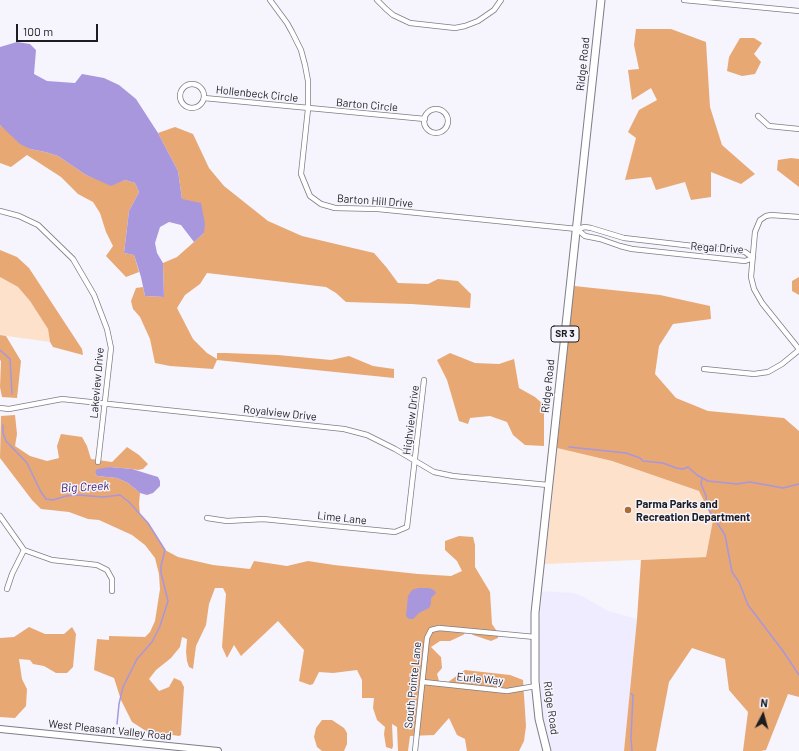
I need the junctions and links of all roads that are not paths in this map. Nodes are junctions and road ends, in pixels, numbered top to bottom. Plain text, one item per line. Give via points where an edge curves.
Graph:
1 (270, 0) edge
2 (377, 0) edge
3 (501, 0) edge
4 (601, 0) edge
5 (684, 0) edge
6 (799, 11) edge
7 (204, 98) junction
8 (308, 109) junction
9 (758, 116) dead end
10 (424, 119) junction
11 (799, 129) edge
12 (0, 211) edge
13 (799, 217) edge
14 (577, 229) junction
15 (651, 241) junction
16 (650, 250) junction
17 (753, 258) junction
18 (799, 350) edge
19 (704, 369) dead end
20 (424, 380) dead end
21 (105, 404) junction
22 (0, 408) edge
23 (415, 461) junction
24 (98, 462) dead end
25 (548, 485) junction
26 (0, 516) edge
27 (207, 518) dead end
28 (24, 550) junction
29 (7, 589) dead end
30 (112, 591) dead end
31 (535, 637) junction
32 (423, 682) junction
33 (536, 686) junction
34 (0, 728) edge
35 (218, 751) edge
36 (415, 751) edge
37 (547, 751) edge

1 - 8 street, Barton Hill Drive via 287,23 301,50 308,81
2 - 3 street via 393,15 410,23 455,28 478,21 494,10
4 - 14 main road, Ridge Road / SR 3
5 - 6 street
7 - 7 street, Hollenbeck Circle via 201,104 191,108 182,103 180,95 183,88 193,85 202,91
7 - 8 street, Hollenbeck Circle
8 - 10 street, Barton Circle
8 - 14 street, Barton Hill Drive via 301,174 310,196 321,204 335,208 378,209
9 - 11 street via 769,126
10 - 10 street via 430,110 438,109 447,115 448,122 445,129 433,132 426,127
12 - 21 street, Lakeview Drive via 38,225 73,259 94,295 108,329 111,348
13 - 17 street via 775,214 763,218 755,232
14 - 15 street, Regal Drive via 585,227 624,238
14 - 16 street, Regal Drive via 584,236 620,246
14 - 25 main road, Ridge Road / SR 3
15 - 16 street
15 - 17 street, Regal Drive via 745,252
16 - 17 street, Regal Drive via 745,261
17 - 18 street via 751,277 754,289
18 - 19 street via 768,372 754,374
20 - 23 street, Highview Drive
21 - 22 street, Royalview Drive via 62,399 9,409
21 - 23 street, Royalview Drive via 344,429 366,435
21 - 24 street, Lakeview Drive
23 - 25 street, Royalview Drive via 434,472 453,476
23 - 27 street, Lime Lane via 407,527 395,532 263,519 227,521
25 - 31 main road, Ridge Road / SR 3 via 535,613
26 - 28 street
28 - 29 street
28 - 30 street via 52,560 97,565 107,570 112,580
31 - 32 street, South Pointe Lane via 435,628 427,638
31 - 33 main road, Ridge Road / SR 3
32 - 33 street, Eurle Way via 507,691
32 - 36 street, South Pointe Lane
33 - 37 main road, Ridge Road / SR 3 via 539,719
34 - 35 main road, West Pleasant Valley Road

